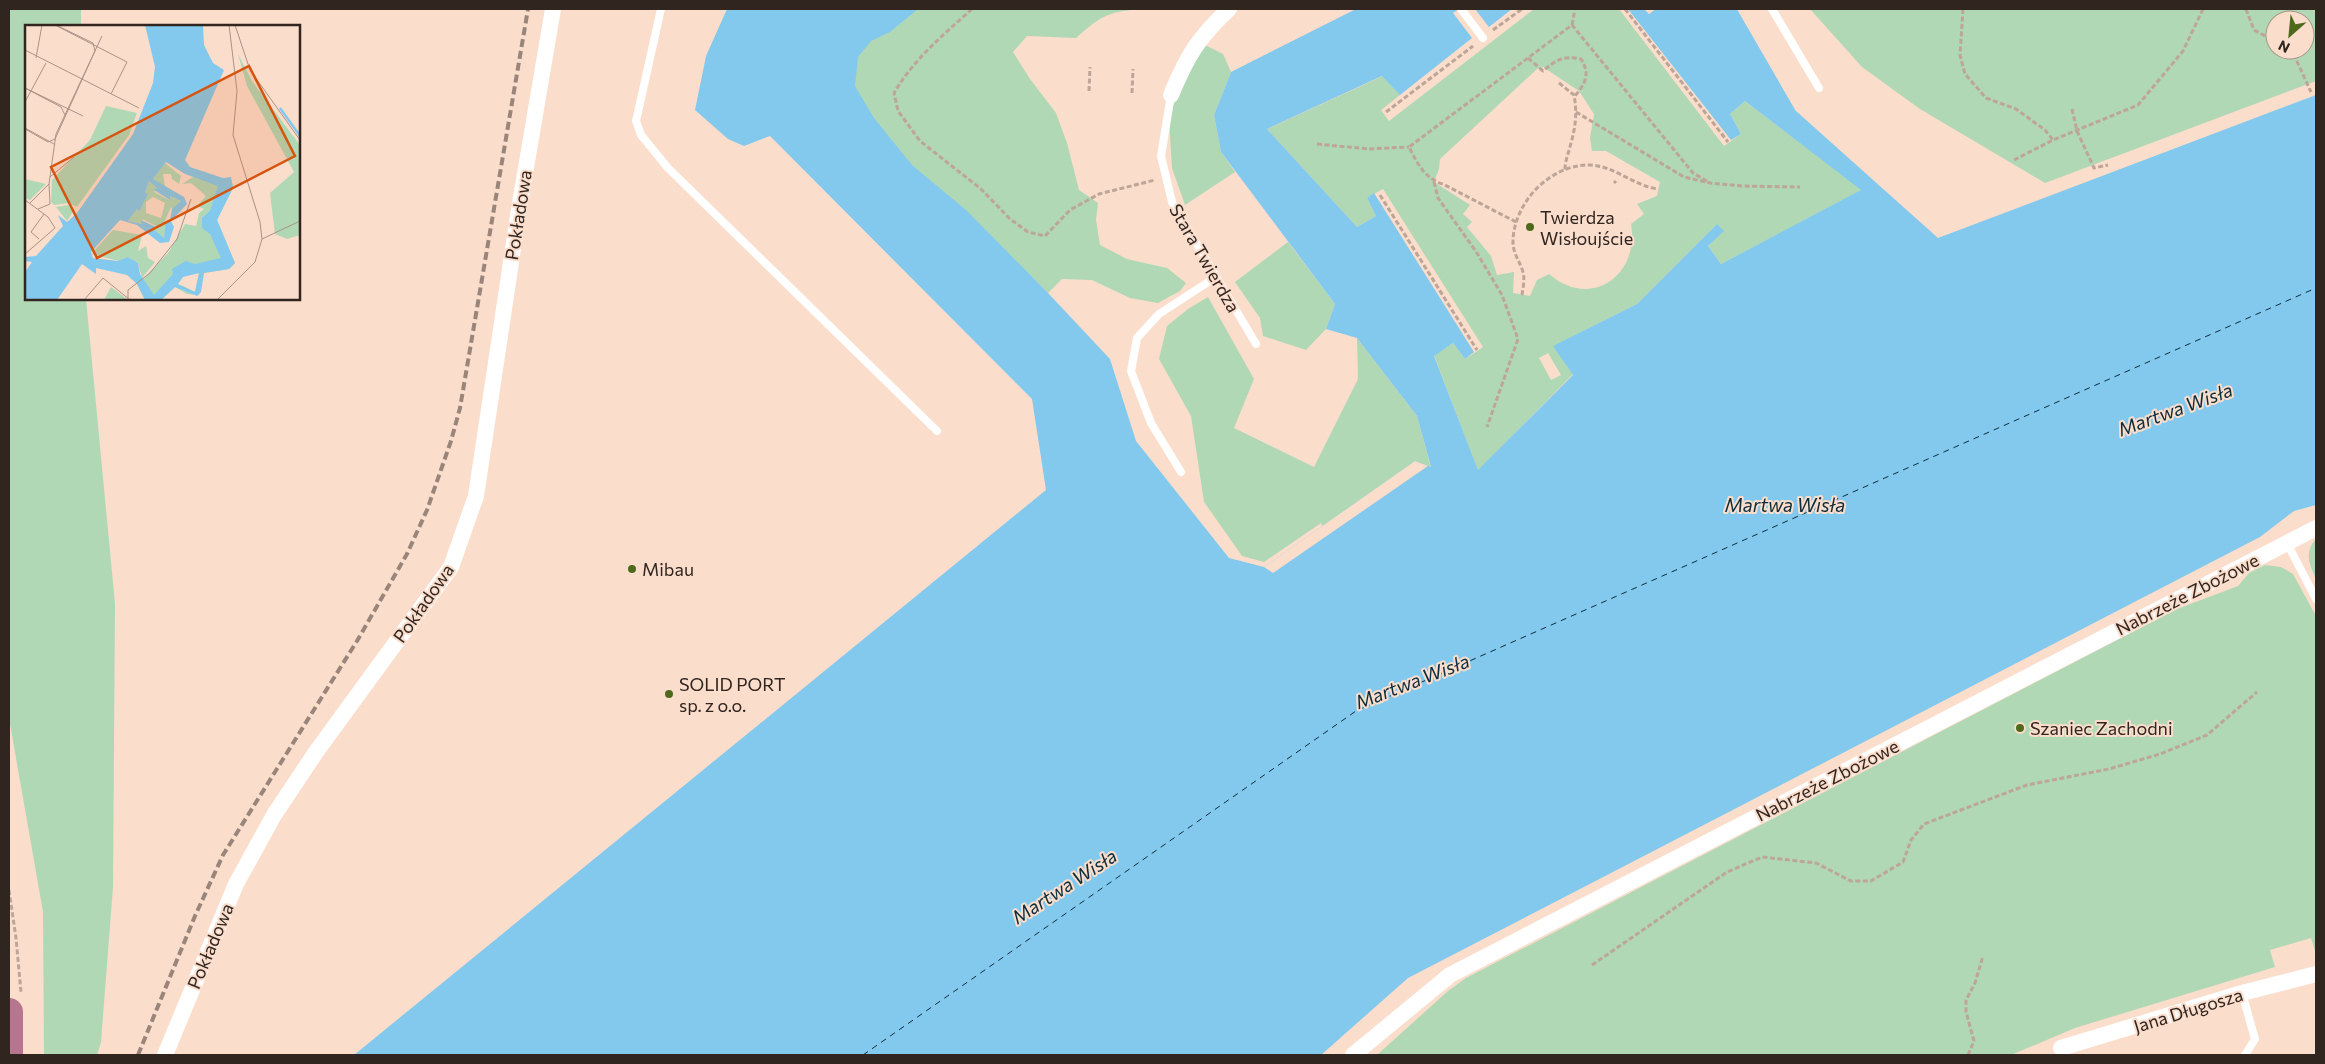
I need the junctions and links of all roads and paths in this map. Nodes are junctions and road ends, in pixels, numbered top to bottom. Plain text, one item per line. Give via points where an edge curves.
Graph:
1 (553, 9) edge
2 (661, 9) edge
3 (972, 9) edge
4 (1229, 9) edge
5 (1461, 9) edge
6 (1522, 9) edge
7 (1575, 9) edge
8 (1772, 9) edge
9 (1963, 9) edge
10 (2203, 9) edge
11 (2246, 9) edge
12 (1624, 10) edge
13 (1572, 25) junction
14 (2265, 36) edge
15 (1483, 38) junction
16 (1528, 58) junction
17 (2296, 60) edge
18 (1090, 67) dead end
19 (1133, 69) dead end
20 (1559, 83) dead end
21 (1819, 88) dead end
22 (1089, 91) dead end
23 (2311, 92) dead end
24 (1132, 93) dead end
25 (1171, 95) joint
26 (1574, 97) junction
27 (2072, 109) dead end
28 (1386, 112) dead end
29 (1576, 112) junction
30 (2077, 131) junction
31 (2053, 140) junction
32 (1728, 142) dead end
33 (1317, 144) dead end
34 (1409, 147) junction
35 (2014, 160) dead end
36 (2108, 165) dead end
37 (1565, 170) junction
38 (1165, 178) junction
39 (1434, 182) junction
40 (1710, 183) junction
41 (1800, 187) dead end
42 (1658, 189) dead end
43 (1380, 195) dead end
44 (1516, 222) junction
45 (1216, 277) junction
46 (1522, 295) dead end
47 (1256, 344) dead end
48 (1478, 350) dead end
49 (1487, 427) dead end
50 (937, 431) dead end
51 (1181, 472) dead end
52 (2316, 528) edge
53 (2287, 543) junction
54 (2316, 599) edge
55 (2257, 692) dead end
56 (9, 890) edge
57 (1983, 956) dead end
58 (1592, 966) dead end
59 (2316, 974) edge
60 (2242, 994) junction
61 (15, 1003) edge
62 (2061, 1048) dead end
63 (9, 1055) edge
64 (165, 1055) edge
65 (1353, 1055) edge
66 (1968, 1055) edge
67 (2245, 1055) edge

1 - 64 street, Pokładowa via 476,496 451,567 274,815 236,884
2 - 50 lane via 636,121 641,135 668,168
3 - 38 path via 927,49 907,71 894,93 898,111 920,141 981,189 1010,219 1028,232 1045,236 1070,210 1099,194
4 - 25 street, Stara Twierdza via 1205,32 1184,64
5 - 15 lane
6 - 15 path
7 - 13 path
8 - 21 lane
9 - 31 path via 1960,55 1965,74 1986,98 2016,109 2045,130
10 - 30 path via 2183,51 2138,105
11 - 14 path via 2254,30
12 - 32 path
13 - 16 path
13 - 40 path via 1693,173
15 - 28 path
16 - 26 path via 1543,71 1562,58 1580,59 1587,73 1586,83
16 - 34 path
17 - 23 path
18 - 22 path
19 - 24 path
20 - 26 path
25 - 38 lane, Stara Twierdza via 1161,156
26 - 29 path
27 - 30 path
29 - 37 path
29 - 40 path via 1684,177
30 - 31 path
30 - 36 path via 2094,168
31 - 35 path
33 - 34 path via 1368,149
34 - 39 path via 1419,167
37 - 42 path via 1590,165
37 - 44 path via 1539,186 1521,208
38 - 45 lane, Stara Twierdza via 1172,202
39 - 44 path
39 - 49 path via 1438,198 1502,295 1518,339
40 - 41 path
43 - 48 path
44 - 46 path via 1513,243 1523,272
45 - 47 lane, Stara Twierdza
45 - 51 lane via 1159,314 1137,338 1132,363 1131,371 1151,423
52 - 53 street, Nabrzeże Zbożowe
53 - 54 lane
53 - 65 street, Nabrzeże Zbożowe via 1450,975
55 - 58 path via 2207,735 2160,754 2109,769 2027,785 1924,824 1911,840 1903,862 1871,881 1851,880 1816,863 1762,857 1727,872
56 - 61 path via 16,938
57 - 66 path via 1966,1000 1974,1041
59 - 60 street, Jana Długosza
60 - 62 street, Jana Długosza
60 - 67 lane via 2255,1039
61 - 63 highway

